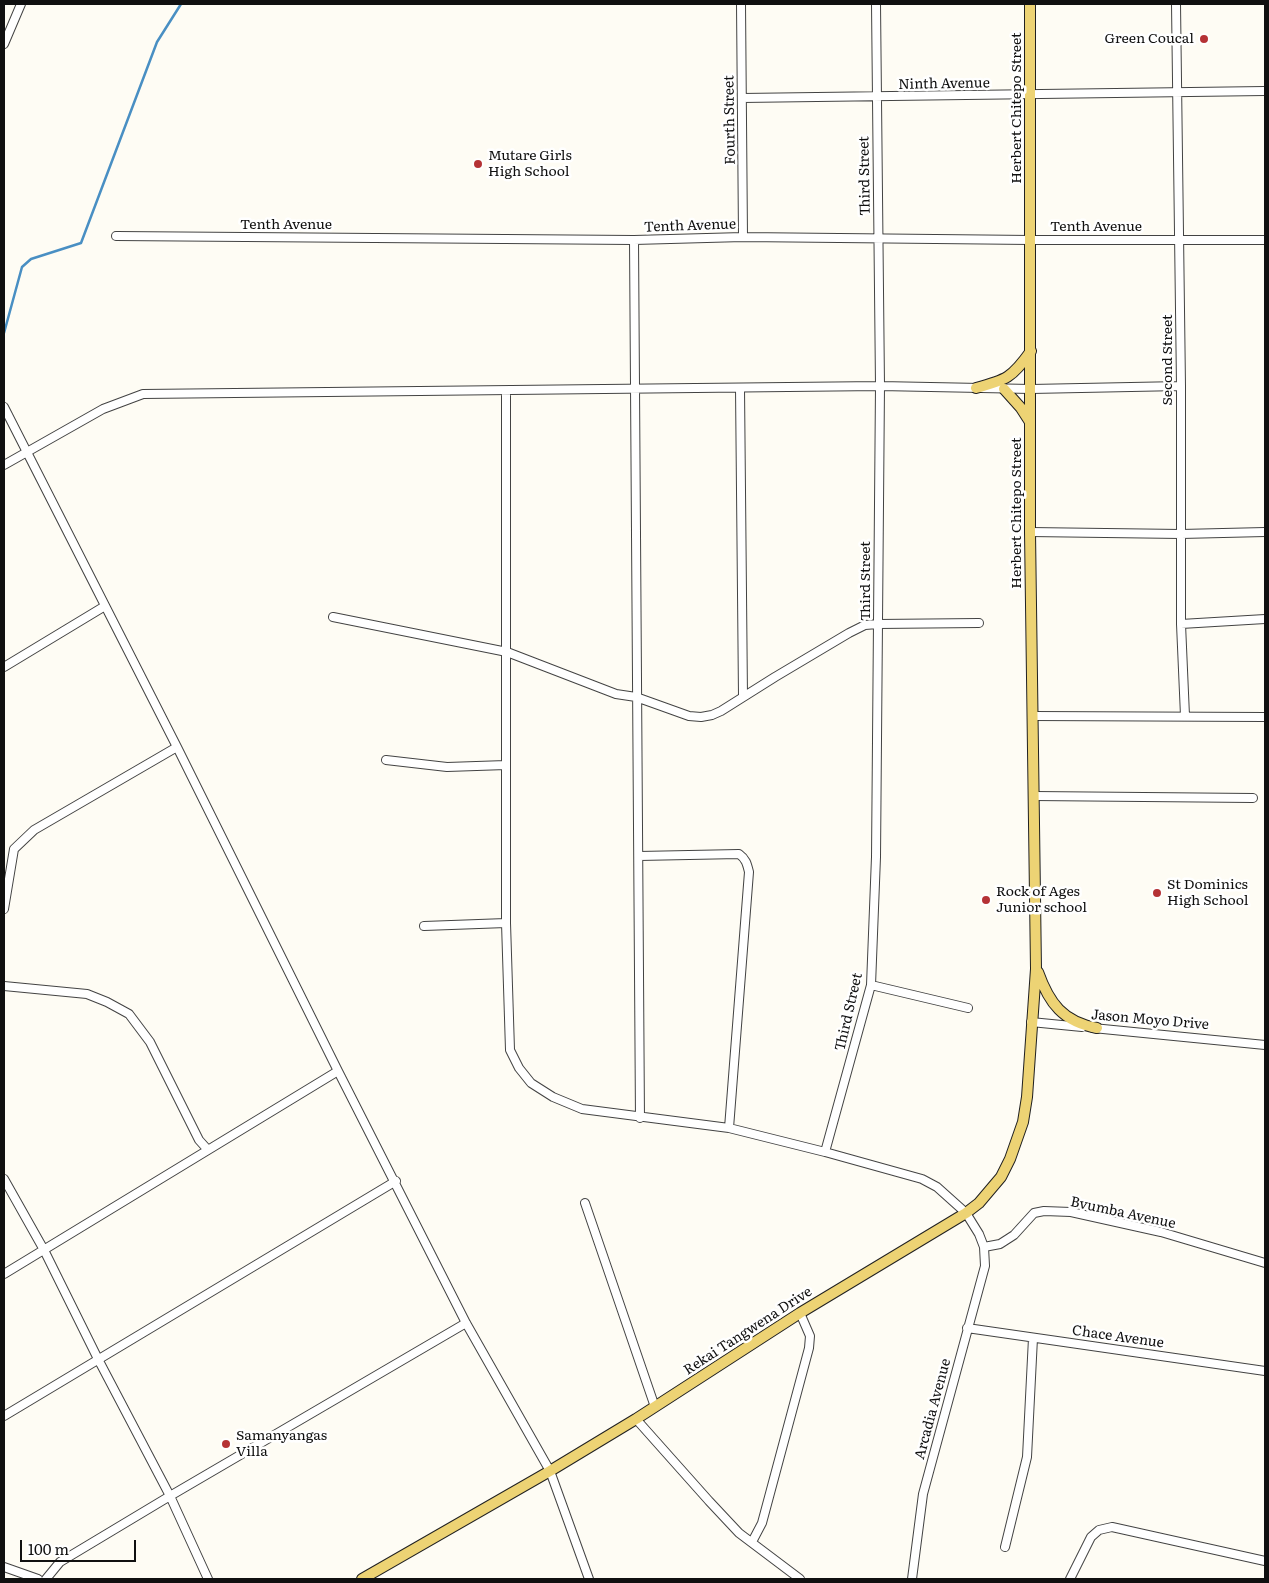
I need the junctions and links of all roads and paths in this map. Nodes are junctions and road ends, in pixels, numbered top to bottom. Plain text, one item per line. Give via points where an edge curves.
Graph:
1 (21, 4) edge
2 (741, 4) edge
3 (876, 4) edge
4 (1030, 4) edge
5 (1176, 4) edge
6 (4, 44) edge
7 (1265, 92) edge
8 (1178, 93) junction
9 (1030, 95) junction
10 (877, 97) junction
11 (742, 98) junction
12 (116, 236) dead end
13 (744, 237) junction
14 (878, 238) junction
15 (634, 240) junction
16 (1031, 240) junction
17 (1180, 240) junction
18 (1265, 240) edge
19 (1031, 350) junction
20 (880, 386) junction
21 (1181, 386) junction
22 (740, 388) junction
23 (976, 388) junction
24 (635, 389) junction
25 (1004, 389) junction
26 (506, 390) junction
27 (1031, 390) junction
28 (4, 406) edge
29 (1031, 423) junction
30 (26, 452) junction
31 (4, 466) edge
32 (1030, 532) junction
33 (1265, 532) edge
34 (1181, 534) junction
35 (105, 606) junction
36 (333, 617) dead end
37 (1265, 619) edge
38 (979, 623) dead end
39 (878, 624) junction
40 (1181, 624) junction
41 (507, 652) junction
42 (4, 667) edge
43 (636, 697) junction
44 (743, 697) junction
45 (1033, 716) junction
46 (1185, 716) junction
47 (1265, 717) edge
48 (177, 747) junction
49 (386, 760) dead end
50 (506, 765) junction
51 (1034, 796) junction
52 (1253, 798) dead end
53 (639, 856) junction
54 (4, 909) edge
55 (506, 924) junction
56 (424, 926) dead end
57 (1036, 968) junction
58 (871, 984) junction
59 (4, 986) edge
60 (968, 1008) dead end
61 (1032, 1022) junction
62 (1097, 1028) junction
63 (1265, 1045) edge
64 (338, 1071) junction
65 (640, 1118) junction
66 (729, 1128) junction
67 (208, 1150) junction
68 (825, 1152) junction
69 (4, 1179) edge
70 (396, 1181) junction
71 (585, 1203) dead end
72 (966, 1213) junction
73 (984, 1247) junction
74 (44, 1250) junction
75 (1265, 1263) edge
76 (4, 1274) edge
77 (800, 1313) junction
78 (466, 1323) junction
79 (968, 1328) junction
80 (1034, 1338) junction
81 (98, 1359) junction
82 (1265, 1371) edge
83 (656, 1407) junction
84 (4, 1416) edge
85 (636, 1419) junction
86 (550, 1471) junction
87 (170, 1496) junction
88 (752, 1542) junction
89 (1005, 1547) dead end
90 (1265, 1561) edge
91 (4, 1567) edge
92 (38, 1579) edge
93 (46, 1579) edge
94 (208, 1579) edge
95 (362, 1579) edge
96 (589, 1579) edge
97 (800, 1579) edge
98 (912, 1579) edge
99 (1070, 1579) edge

1 - 6 street
2 - 11 street, Fourth Street
3 - 10 street, Third Street
4 - 9 main road, Herbert Chitepo Street
5 - 8 street, Second Street
7 - 8 street, Ninth Avenue
8 - 9 street, Ninth Avenue
8 - 17 street, Second Street
9 - 10 street, Ninth Avenue
9 - 16 main road, Herbert Chitepo Street
10 - 11 street, Ninth Avenue
10 - 14 street, Third Street
11 - 13 street, Fourth Street
12 - 15 street, Tenth Avenue
13 - 14 street, Tenth Avenue
13 - 15 street, Tenth Avenue
14 - 16 street, Tenth Avenue
14 - 20 street, Third Street
15 - 24 street
16 - 17 street, Tenth Avenue
16 - 19 main road, Herbert Chitepo Street
17 - 18 street, Tenth Avenue
17 - 21 street, Second Street
19 - 23 main road via 1010,377
19 - 27 main road, Herbert Chitepo Street
20 - 22 street
20 - 23 street
20 - 39 street, Third Street
21 - 27 street
21 - 34 street, Second Street
22 - 24 street
22 - 44 street
23 - 25 street
24 - 26 street
24 - 43 street
25 - 27 street
25 - 29 main road
26 - 30 street via 143,394 103,409
26 - 41 street
27 - 29 main road, Herbert Chitepo Street
28 - 30 street
29 - 32 main road, Herbert Chitepo Street
30 - 31 street
30 - 35 street
32 - 34 street
32 - 45 main road, Herbert Chitepo Street
33 - 34 street
34 - 40 street, Second Street
35 - 42 street
35 - 48 street
36 - 41 street
37 - 40 street
38 - 39 street
39 - 44 street via 849,633
39 - 58 street, Third Street via 876,857
40 - 46 street, Second Street
41 - 43 street via 616,694
41 - 50 street
43 - 44 street via 701,717 721,711
43 - 53 street
45 - 46 street
45 - 51 main road, Herbert Chitepo Street
46 - 47 street
48 - 54 street via 23,839 14,849
48 - 64 street
49 - 50 street via 447,767
50 - 55 street
51 - 52 street
51 - 57 main road, Herbert Chitepo Street
53 - 65 street
53 - 66 street via 739,854 747,863 749,872
55 - 56 street
55 - 65 street via 510,1050 519,1068 531,1083 582,1110
57 - 61 main road, Herbert Chitepo Street
57 - 62 main road via 1046,992 1064,1015 1083,1026
58 - 60 street
58 - 68 street, Third Street
59 - 67 street via 87,994 130,1014 150,1042 199,1140
61 - 62 street, Jason Moyo Drive
61 - 72 main road, Rekai Tangwena Drive via 1023,1122 1001,1177
62 - 63 street, Jason Moyo Drive
64 - 67 street
64 - 70 street
65 - 66 street
66 - 68 street
67 - 74 street
68 - 72 street via 922,1179 937,1187
69 - 74 street
70 - 78 street
70 - 81 street
71 - 83 street
72 - 73 street
72 - 77 main road, Rekai Tangwena Drive
73 - 75 street, Bvumba Avenue via 1000,1244 1034,1213 1044,1210 1071,1212 1161,1232
73 - 79 street, Arcadia Avenue via 984,1266
74 - 76 street
74 - 81 street
77 - 83 main road, Rekai Tangwena Drive
77 - 88 street via 810,1336 810,1348 762,1523
78 - 86 street
78 - 87 street
79 - 80 street, Chace Avenue
79 - 98 street, Arcadia Avenue via 923,1494
80 - 82 street, Chace Avenue
80 - 89 street via 1027,1457
81 - 84 street
81 - 87 street
83 - 85 main road, Rekai Tangwena Drive
85 - 86 main road, Rekai Tangwena Drive
85 - 88 street via 709,1502
86 - 95 main road, Rekai Tangwena Drive
86 - 96 street
87 - 93 street via 60,1562
87 - 94 street
88 - 97 street
90 - 99 street via 1112,1527 1099,1530 1091,1537
91 - 92 street

